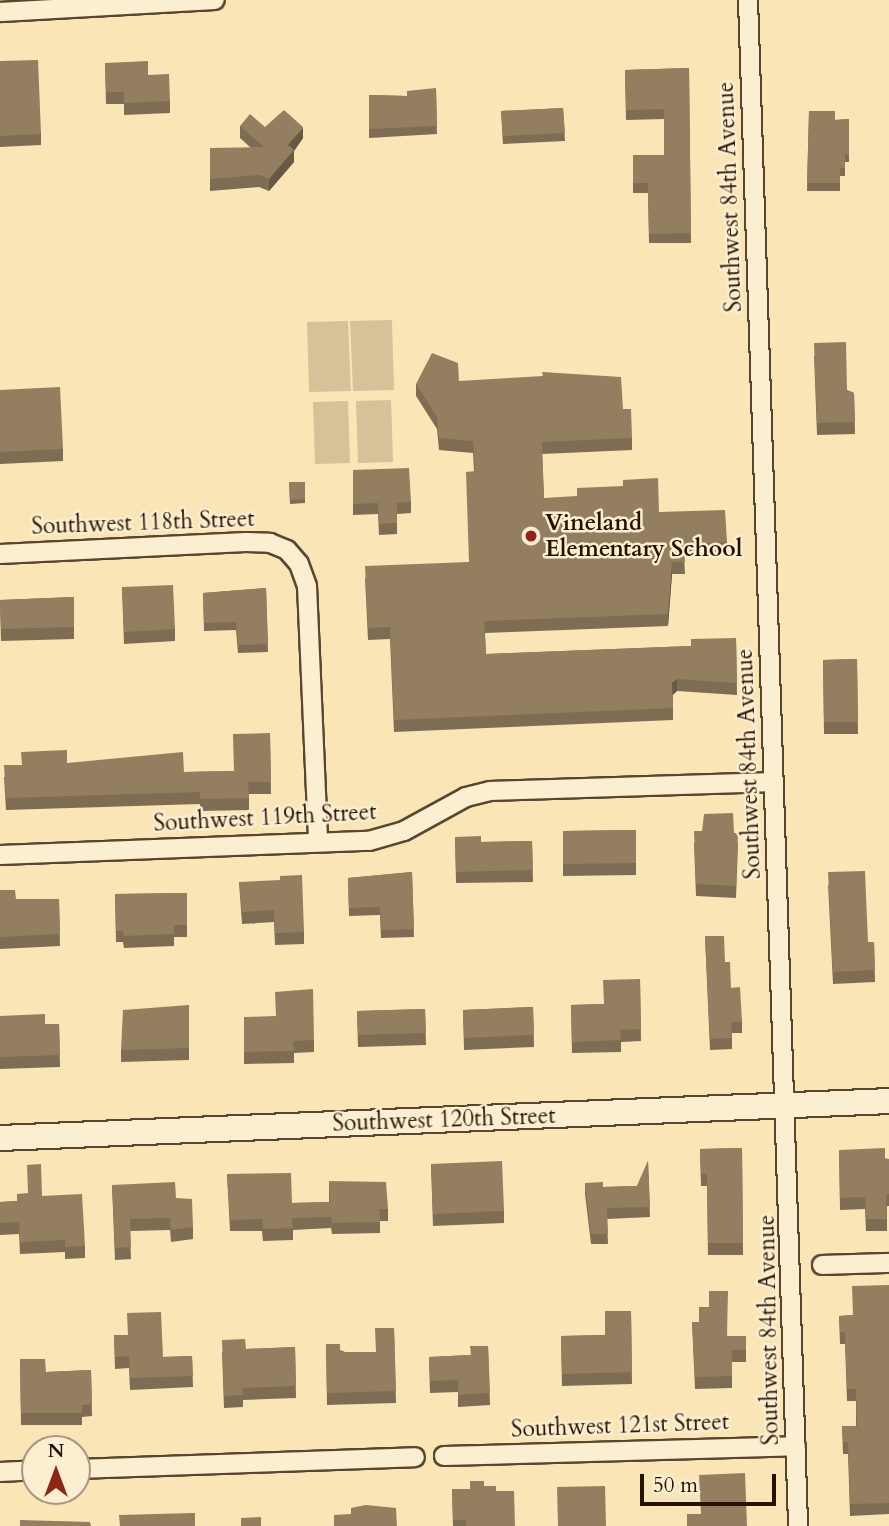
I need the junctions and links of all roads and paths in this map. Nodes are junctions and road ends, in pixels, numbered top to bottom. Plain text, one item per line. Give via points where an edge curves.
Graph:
1 (215, 0) edge
2 (748, 0) edge
3 (193, 1) edge
4 (0, 12) edge
5 (0, 554) edge
6 (774, 782) junction
7 (317, 842) junction
8 (0, 855) edge
9 (889, 1101) edge
10 (786, 1105) junction
11 (0, 1138) edge
12 (889, 1263) edge
13 (822, 1265) dead end
14 (796, 1446) junction
15 (444, 1456) dead end
16 (415, 1457) dead end
17 (91, 1469) edge
18 (21, 1471) edge
19 (0, 1472) edge
20 (798, 1526) edge

1 - 3 street
2 - 6 street, Southwest 84th Avenue
3 - 4 street
5 - 7 street, Southwest 118th Street via 246,541 287,550 299,564 307,586
6 - 7 street, Southwest 119th Street via 490,791 466,797 386,838
6 - 10 street, Southwest 84th Avenue
7 - 8 street, Southwest 119th Street
9 - 10 street, Southwest 120th Street
10 - 11 street, Southwest 120th Street
10 - 14 street, Southwest 84th Avenue
12 - 13 street
14 - 15 street, Southwest 121st Street
14 - 20 street, Southwest 84th Avenue
16 - 17 street
18 - 19 street

